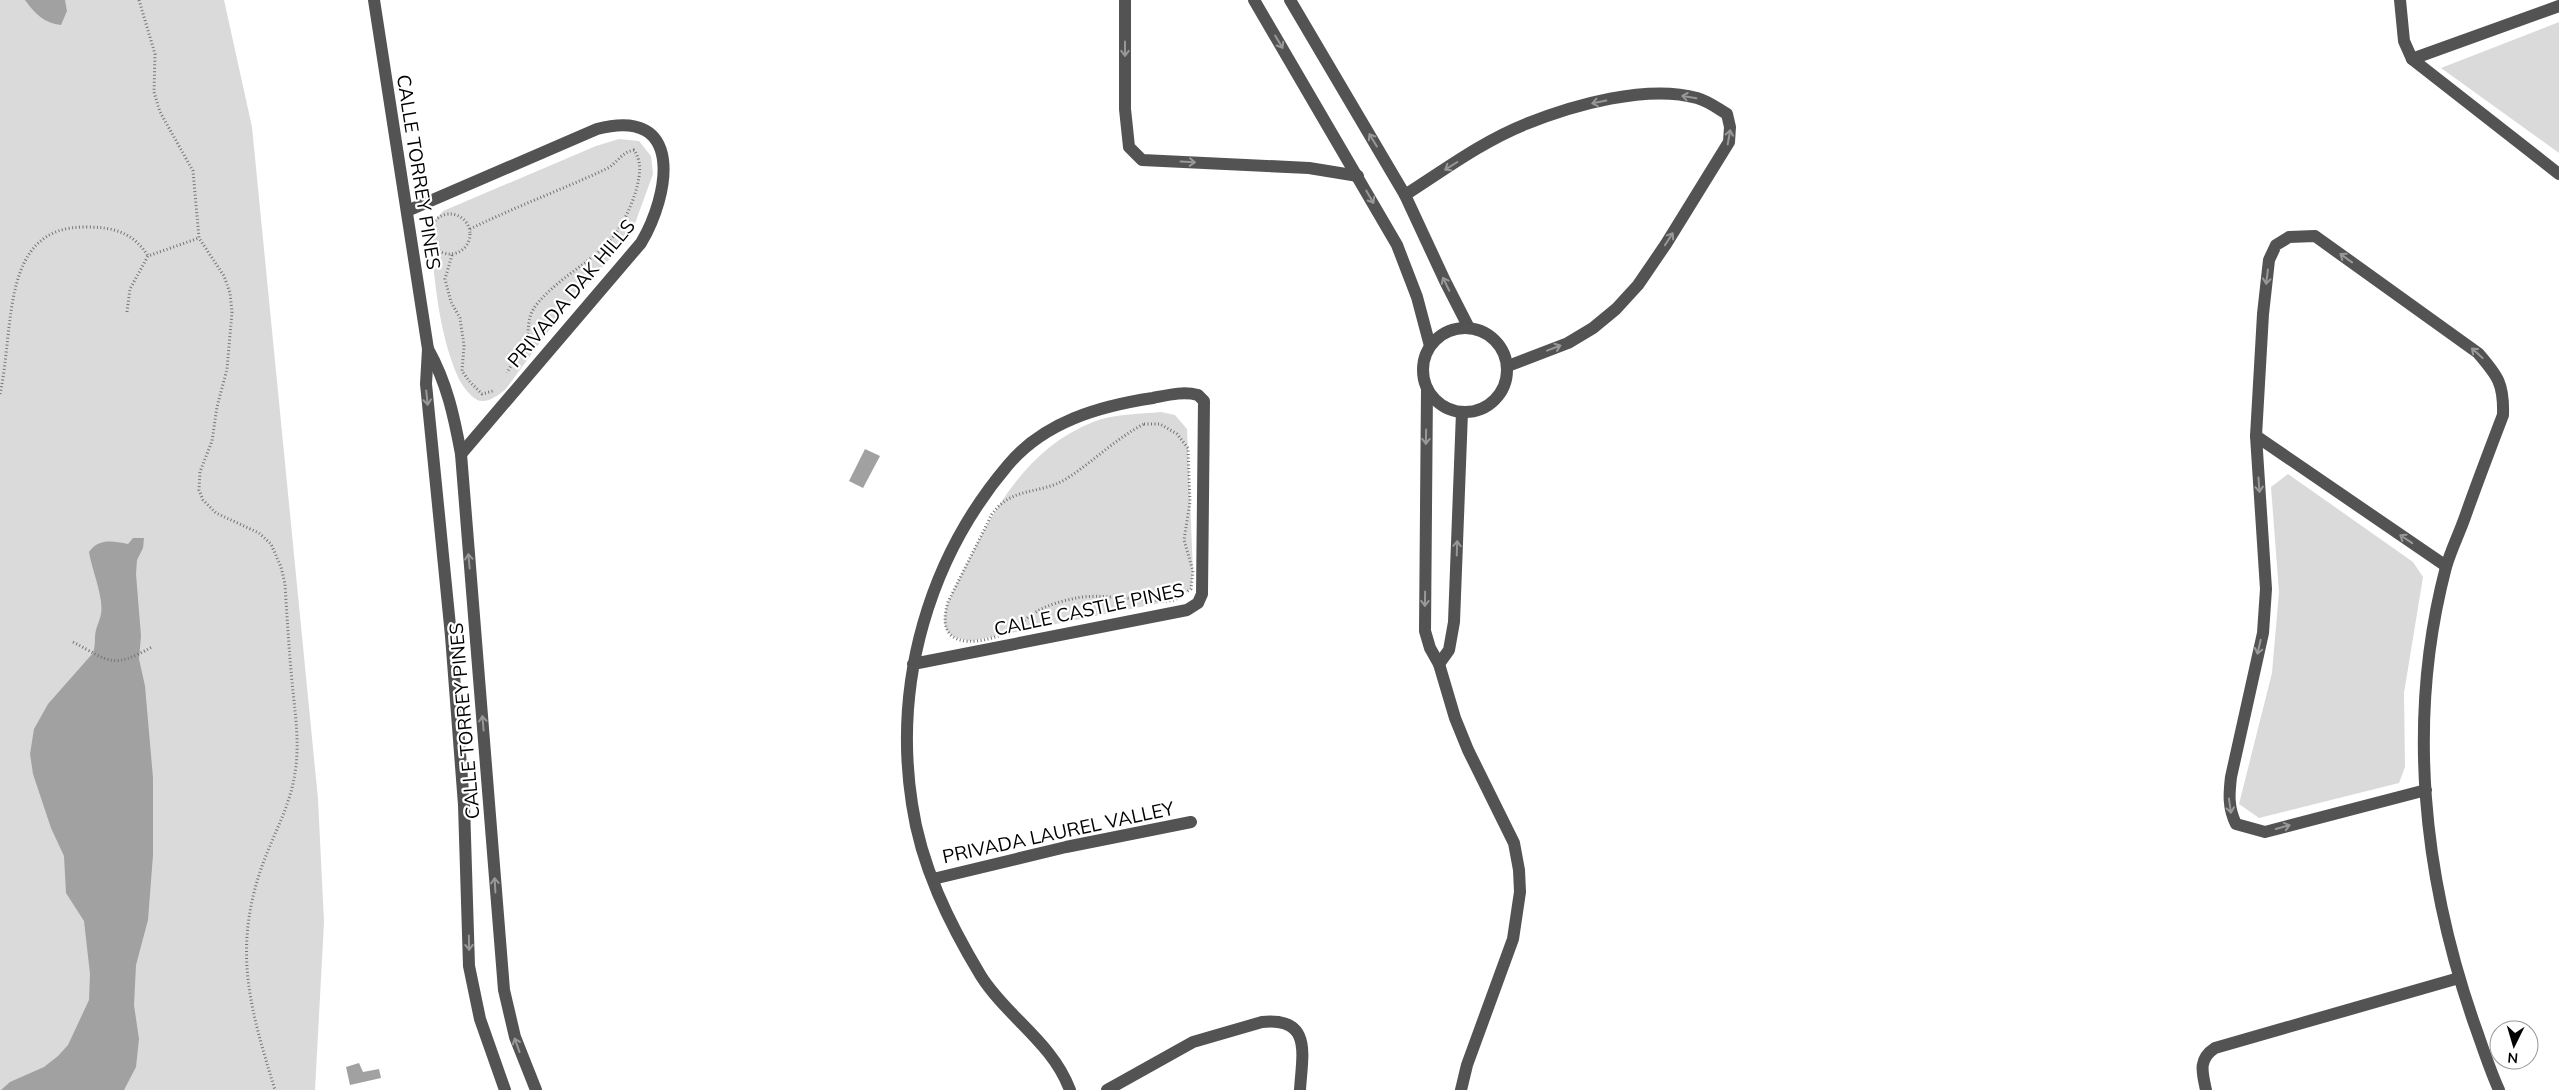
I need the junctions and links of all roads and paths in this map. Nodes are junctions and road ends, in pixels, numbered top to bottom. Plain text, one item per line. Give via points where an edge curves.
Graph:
1 (138, 0) edge
2 (374, 0) edge
3 (1124, 0) edge
4 (1254, 0) edge
5 (2400, 0) edge
6 (1296, 2) edge
7 (2559, 6) edge
8 (2412, 59) junction
9 (2559, 174) edge
10 (1358, 176) junction
11 (1406, 195) junction
12 (407, 211) junction
13 (470, 229) junction
14 (47, 232) dead end
15 (199, 238) junction
16 (452, 255) junction
17 (148, 256) junction
18 (6, 311) dead end
19 (127, 312) dead end
20 (1469, 328) junction
21 (1430, 346) junction
22 (428, 349) junction
23 (1508, 366) junction
24 (504, 380) dead end
25 (499, 385) dead end
26 (1427, 388) junction
27 (0, 394) edge
28 (1462, 412) junction
29 (2256, 436) junction
30 (461, 454) junction
31 (2446, 566) junction
32 (972, 641) joint
33 (73, 642) dead end
34 (152, 647) dead end
35 (913, 664) junction
36 (1440, 664) junction
37 (2426, 790) junction
38 (1191, 822) dead end
39 (933, 879) junction
40 (2459, 978) junction
41 (275, 1090) edge
42 (505, 1090) edge
43 (536, 1090) edge
44 (1070, 1090) edge
45 (1107, 1090) edge
46 (1300, 1090) edge
47 (1461, 1090) edge
48 (2206, 1090) edge
49 (2499, 1090) edge

1 - 15 path via 155,54 154,92 160,112 193,172
2 - 12 street, CALLE TORREY PINES
3 -> 10 street via 1129,147 1142,160 1309,168
4 -> 10 street
5 - 8 street via 2404,41
11 -> 6 street
7 - 8 street
8 - 9 street
10 -> 21 street via 1408,269
20 -> 11 street
23 -> 11 street via 1568,343 1593,328 1638,285 1729,142 1727,114 1696,98 1675,95 1647,94 1594,103 1526,124 1488,143
12 - 22 street, CALLE TORREY PINES
12 - 30 street, PRIVADA DAK HILLS via 597,129 617,124 632,125 647,132 658,142 664,159 661,201 641,243
13 - 16 path via 467,246
13 - 16 path via 463,218 452,214 434,221 430,233 432,244 440,252
13 - 24 path via 525,202 609,168 627,151 634,150 640,159 640,176 634,199 622,224 602,249 573,269 537,304 528,317 526,342
14 - 17 path via 73,227 102,227 139,241
15 - 17 path
15 - 41 path via 224,276 232,312 227,369 216,407 212,441 200,472 199,490 203,500 216,513 260,534 271,544 282,567 285,584 297,742 295,771 284,814 260,871 245,938 250,1000
16 - 25 path via 445,278 451,302 460,318 464,346 462,371 482,394 494,391
17 - 19 path via 130,289
18 - 27 path
20 - 21 street via 1454,329 1441,335
20 - 23 street via 1483,331 1495,340 1504,352
21 - 26 street via 1424,359 1423,374
22 - 30 street, CALLE TORREY PINES via 449,394
22 -> 42 street, CALLE TORREY PINES via 426,384 464,804 470,966 480,1018
23 - 28 street via 1507,381 1490,405 1477,411
26 - 28 street via 1436,400
26 -> 36 street via 1425,622 1430,648
36 -> 28 street via 1449,650 1454,622
31 -> 29 street
31 -> 29 street via 2503,415 2504,393 2495,374 2478,353 2315,236 2288,237 2276,245 2269,260
29 -> 37 street via 2266,589 2263,633 2231,777 2231,814 2236,824 2265,832
43 -> 30 street, CALLE TORREY PINES via 515,1037 504,990
31 - 37 street via 2431,645 2423,716
32 - 32 path via 1006,634 1036,611 1078,597 1168,601 1191,589 1193,571 1184,540 1190,502 1188,448 1177,434 1160,424 1144,424 1125,433 1064,480 1013,495 1000,503 952,593 943,617 946,631 953,638
33 - 34 path via 109,661 126,661
35 - 35 street, CALLE CASTLE PINES via 930,599 952,546 994,481 1015,456 1062,423 1102,407 1180,394 1198,395 1204,401 1202,594 1198,603 1187,610
35 - 39 street, CALLE CASTLE PINES via 907,734 908,770 922,850
36 - 47 street via 1468,750 1514,843 1520,892 1513,939
37 - 40 street via 2426,813 2438,899
38 - 39 street, PRIVADA LAUREL VALLEY via 1066,847
39 - 44 street, CALLE CASTLE PINES via 954,931 983,979 1042,1044 1056,1062
40 - 48 street via 2215,1048 2201,1065
40 - 49 street
45 - 46 street via 1193,1042 1274,1021 1285,1023 1300,1033

